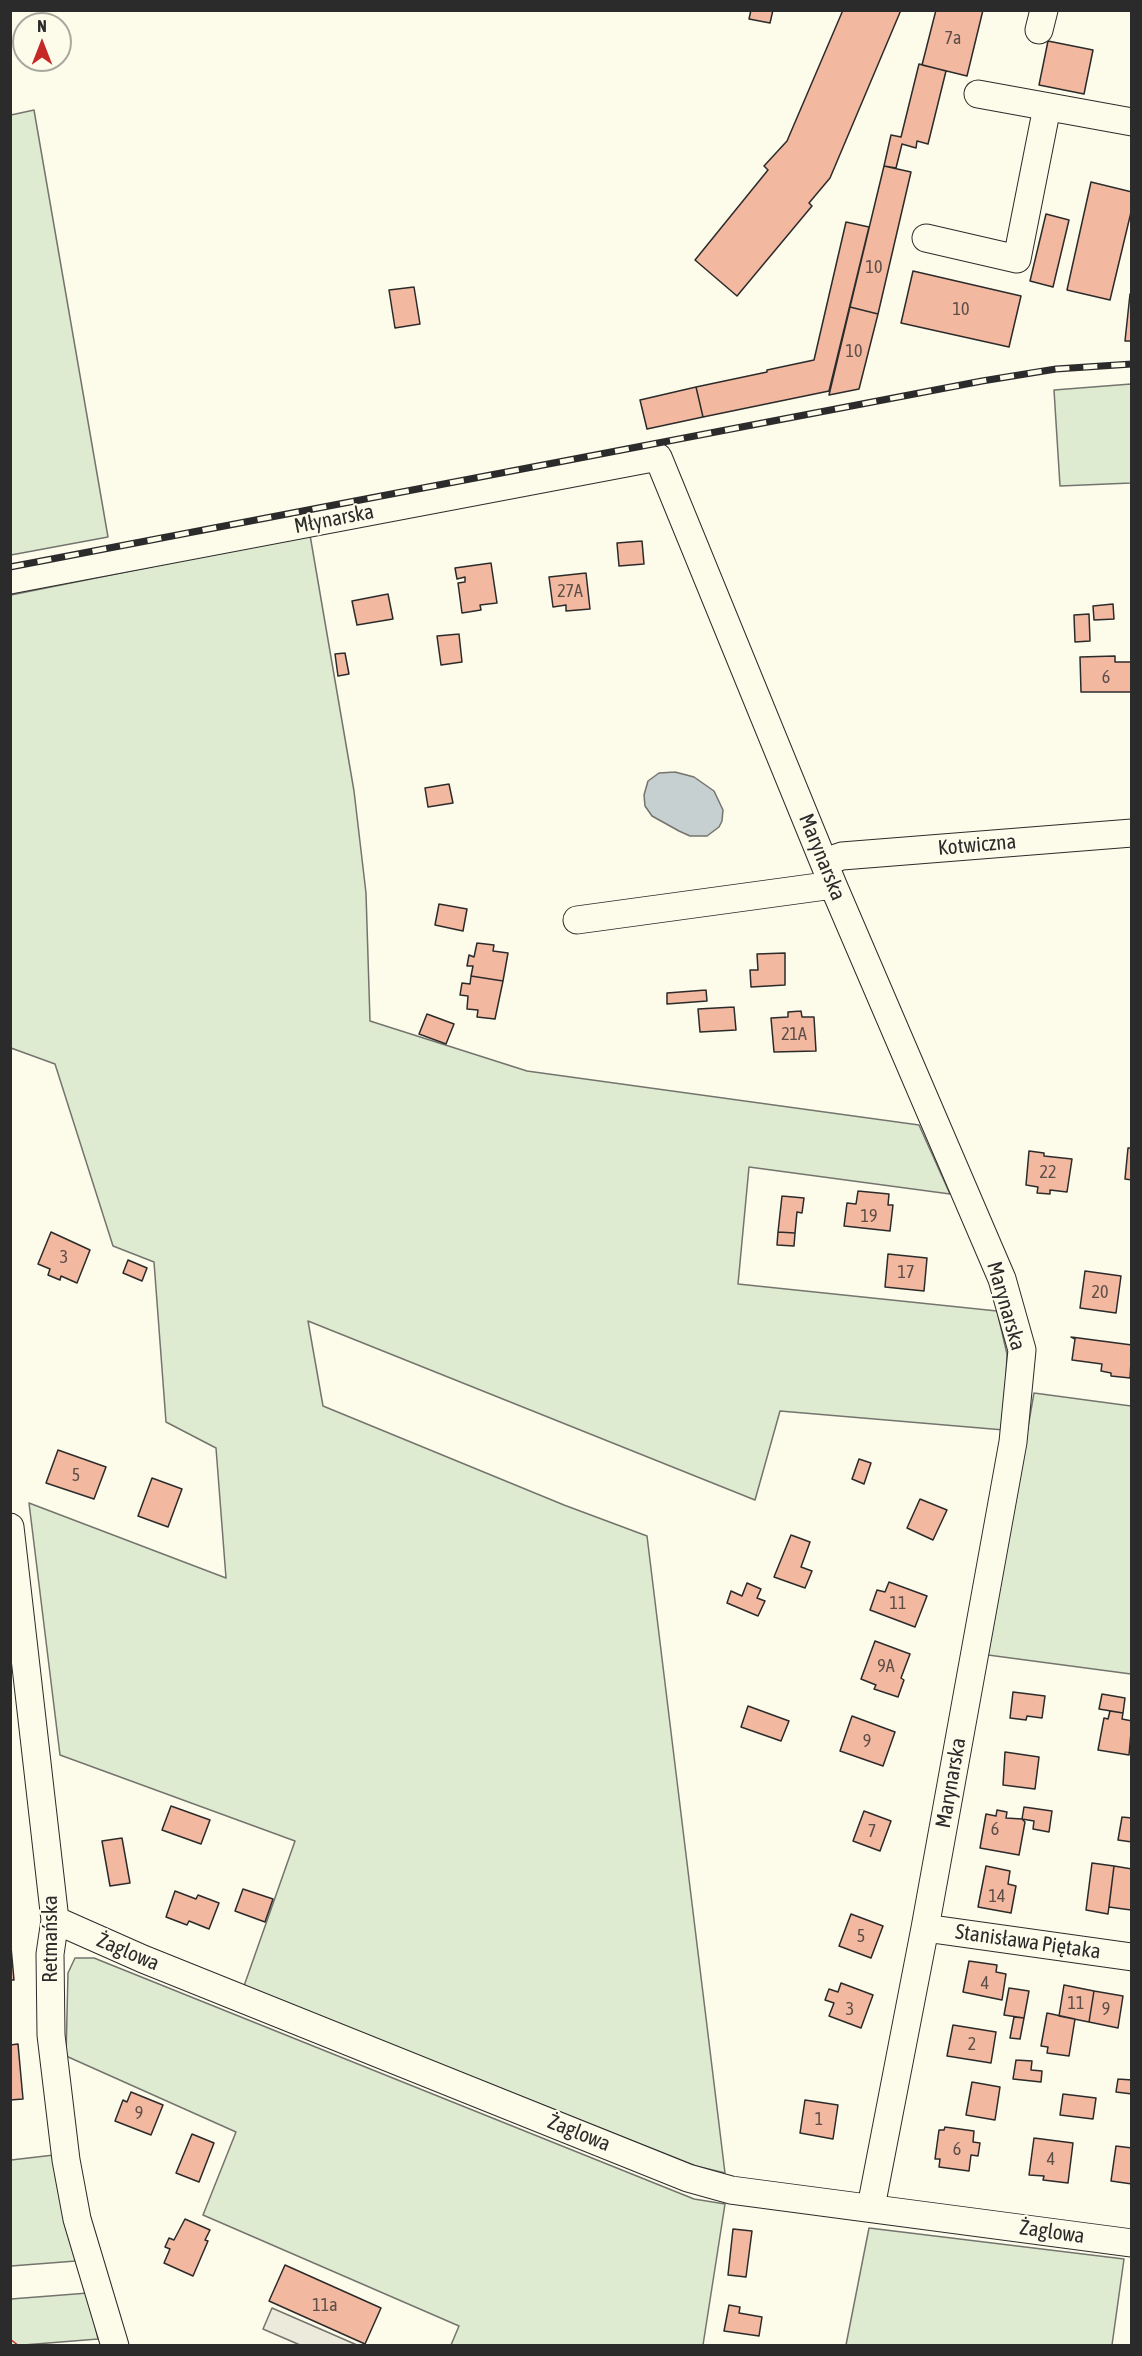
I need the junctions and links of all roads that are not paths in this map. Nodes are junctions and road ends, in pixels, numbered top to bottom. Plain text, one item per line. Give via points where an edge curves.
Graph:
1 (978, 94) dead end
2 (1047, 107) junction
3 (1131, 122) edge
4 (926, 238) dead end
5 (658, 458) joint
6 (10, 580) edge
7 (1131, 833) edge
8 (828, 874) junction
9 (577, 920) dead end
10 (11, 1544) edge
11 (54, 1920) junction
12 (924, 1928) junction
13 (1131, 1956) edge
14 (871, 2207) junction
15 (1131, 2243) edge
16 (115, 2346) edge

1 - 2 street
2 - 3 street
2 - 4 street via 1017,259
5 - 6 street, Młynarska
5 - 8 street, Marynarska
7 - 8 street, Kotwiczna via 842,856
8 - 9 street, Kotwiczna
8 - 12 street, Marynarska via 1002,1279 1022,1350 1013,1442
10 - 11 street, Retmańska
11 - 14 street, Żaglowa via 688,2178 731,2190
11 - 16 street, Retmańska via 50,1954 51,2035 66,2160 77,2219
12 - 13 street, Stanisława Piętaka
12 - 14 street, Marynarska
14 - 15 street, Żaglowa

